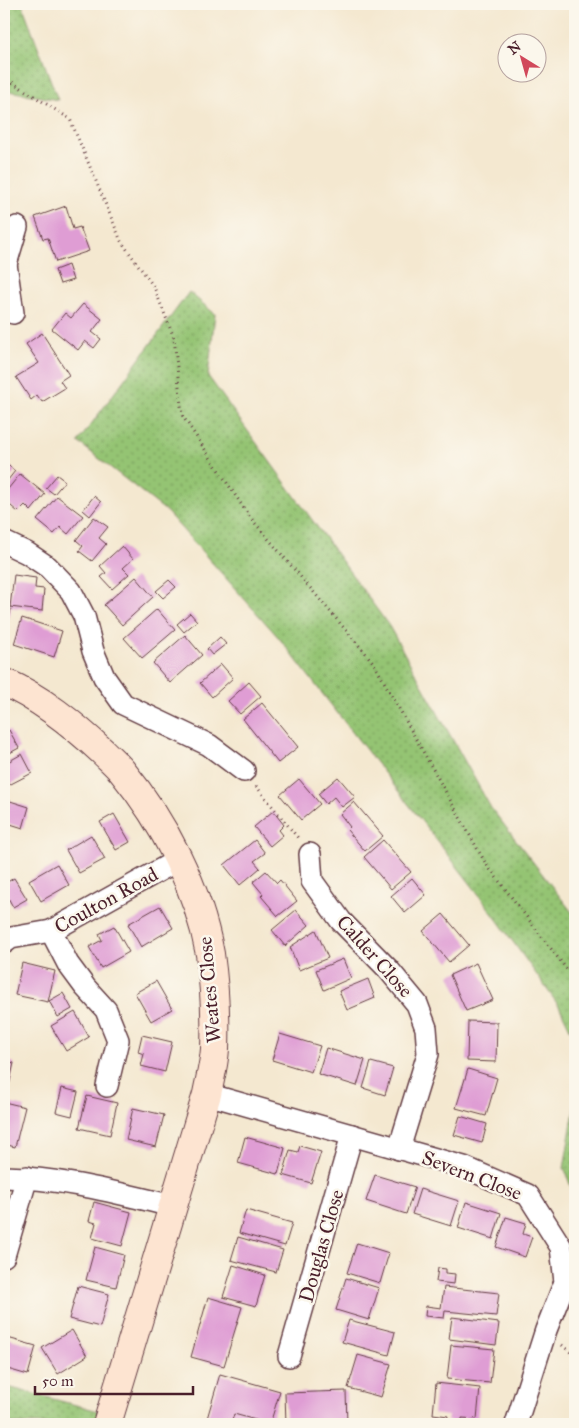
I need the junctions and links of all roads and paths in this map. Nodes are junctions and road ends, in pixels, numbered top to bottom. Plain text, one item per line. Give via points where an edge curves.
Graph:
1 (4, 77) edge
2 (17, 226) dead end
3 (5, 264) edge
4 (14, 313) dead end
5 (4, 542) edge
6 (4, 682) edge
7 (244, 771) joint
8 (310, 854) joint
9 (178, 860) junction
10 (51, 931) junction
11 (4, 943) edge
12 (575, 980) edge
13 (107, 1086) dead end
14 (208, 1094) junction
15 (352, 1135) junction
16 (399, 1149) junction
17 (4, 1177) edge
18 (27, 1177) junction
19 (173, 1206) junction
20 (4, 1256) edge
21 (289, 1356) dead end
22 (107, 1424) edge
23 (516, 1424) edge

1 - 12 path via 70,119 121,242 154,287 174,338 182,415 250,516 373,662 486,864
2 - 3 street
3 - 4 street
5 - 7 street via 48,567 71,591 84,616 104,678 123,704 209,745
6 - 9 street, Weates Close via 57,712 121,770 150,811
7 - 8 path
8 - 16 street, Calder Close via 312,881 341,921 417,1004 426,1028 428,1054
9 - 10 street, Coulton Road
9 - 14 street, Weates Close via 197,905 210,954 215,1050
10 - 11 street, Coulton Road via 11,938
10 - 13 street via 68,964 106,1010 118,1040
14 - 15 street, Severn Close
14 - 19 street, Weates Close
15 - 16 street, Severn Close
15 - 21 street, Douglas Close
16 - 23 street, Severn Close via 464,1167 528,1195 561,1247 565,1282
17 - 18 street
18 - 19 street via 72,1183
18 - 20 street
19 - 22 street, Weates Close

